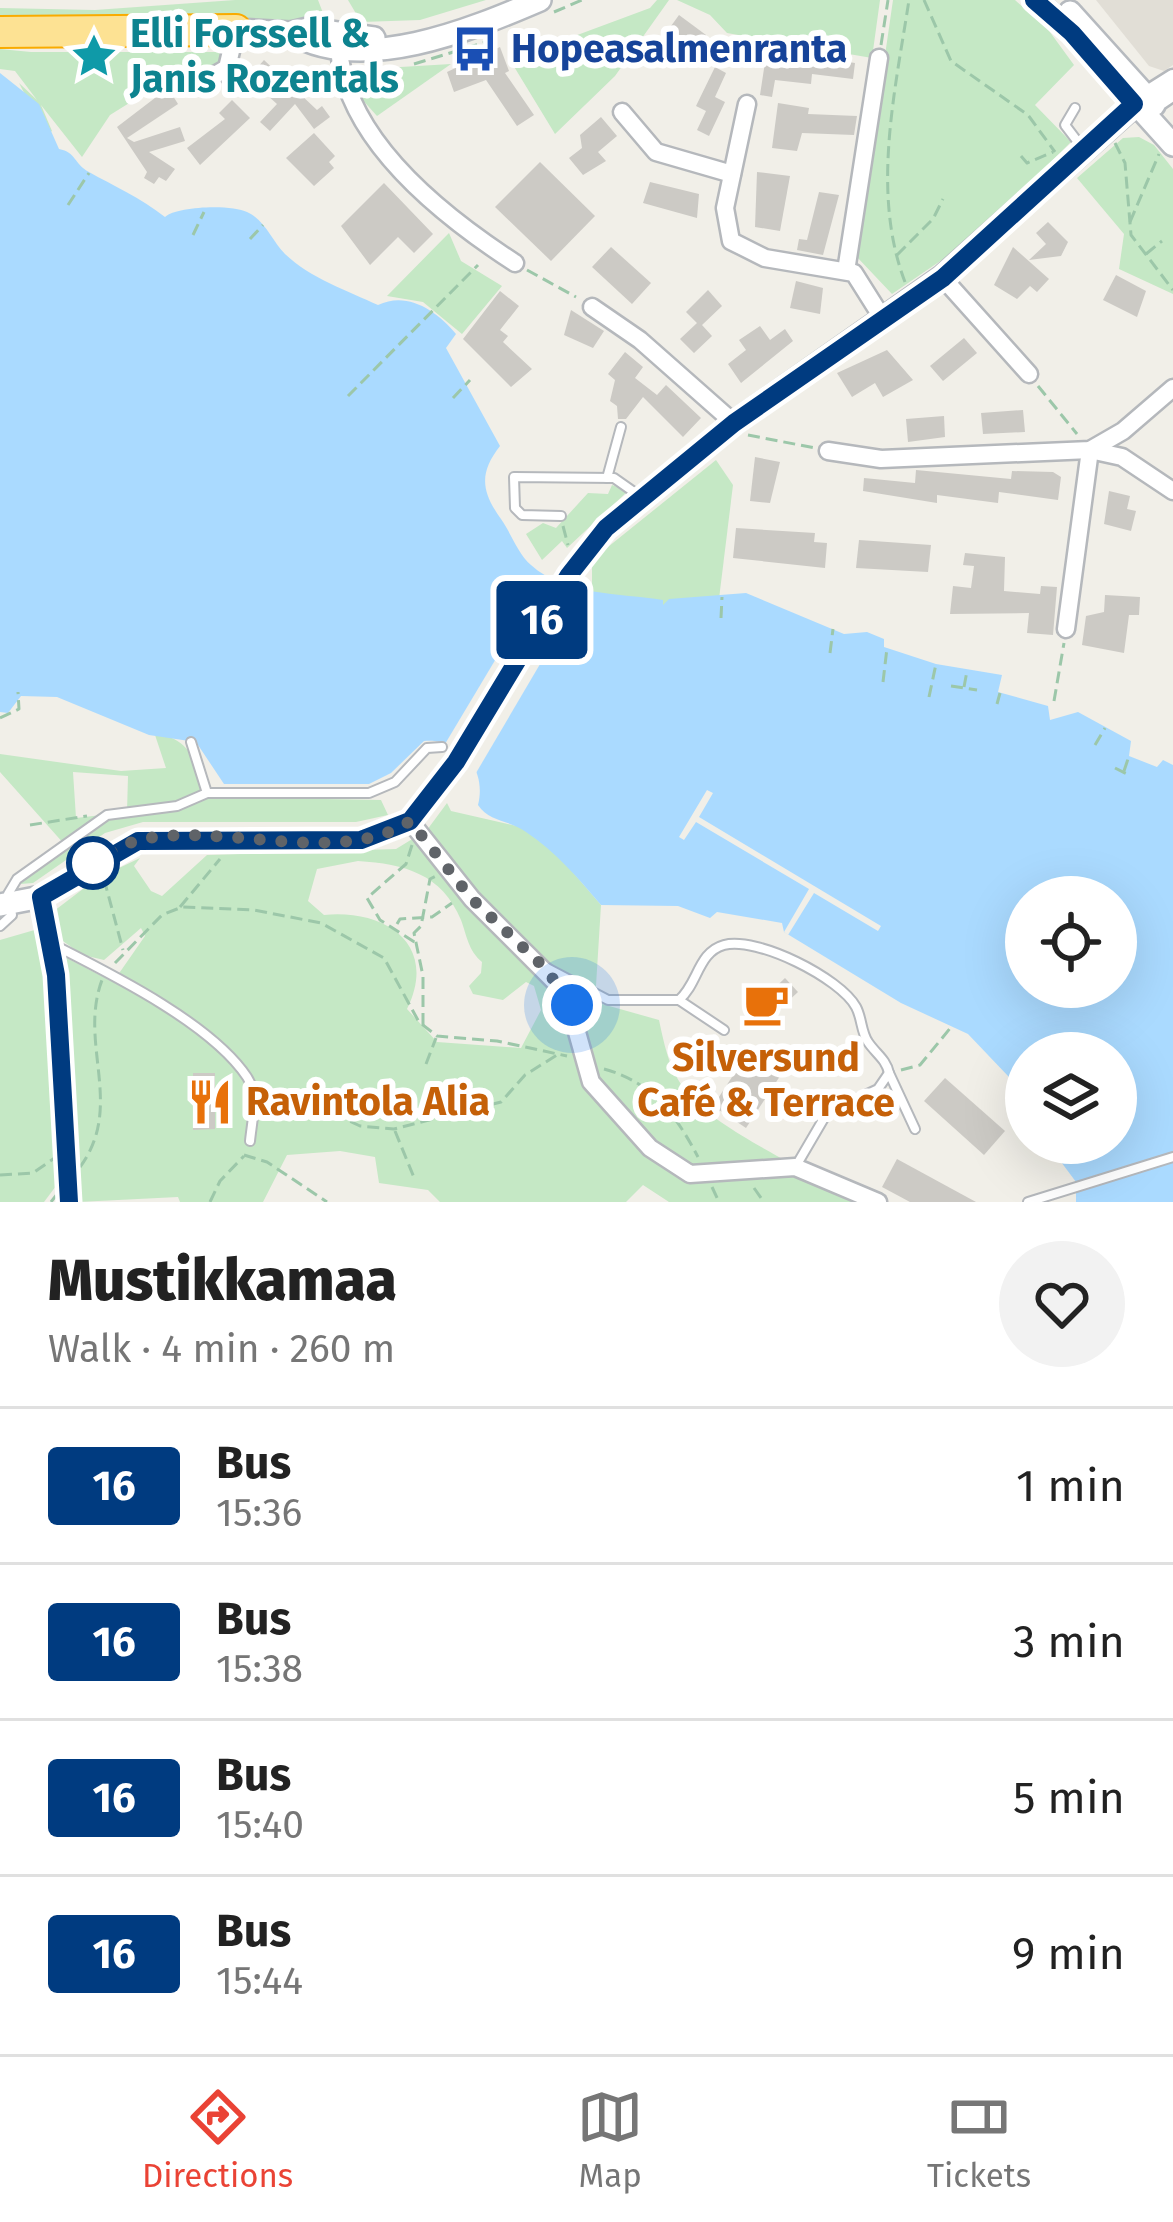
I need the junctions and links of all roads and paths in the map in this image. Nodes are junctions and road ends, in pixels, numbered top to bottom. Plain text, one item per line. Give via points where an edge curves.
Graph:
1 (540, 0) edge
2 (888, 0) edge
3 (909, 0) edge
4 (924, 0) edge
5 (1034, 0) edge
6 (1056, 0) edge
7 (330, 9) dead end
8 (236, 30) junction
9 (0, 32) edge
10 (338, 40) junction
11 (879, 58) joint
12 (1173, 78) edge
13 (196, 86) dead end
14 (1150, 102) edge
15 (747, 104) dead end
16 (1075, 108) dead end
17 (622, 112) dead end
18 (1111, 137) junction
19 (1169, 141) edge
20 (1086, 152) junction
21 (1021, 157) dead end
22 (1060, 161) junction
23 (89, 173) dead end
24 (732, 174) junction
25 (943, 199) dead end
26 (68, 205) dead end
27 (204, 212) dead end
28 (1130, 224) junction
29 (262, 226) dead end
30 (194, 235) dead end
31 (250, 239) dead end
32 (1162, 241) dead end
33 (1145, 255) junction
34 (896, 256) junction
35 (515, 263) joint
36 (478, 265) dead end
37 (846, 271) junction
38 (943, 278) junction
39 (1173, 290) edge
40 (915, 298) junction
41 (592, 308) joint
42 (884, 319) junction
43 (1029, 374) joint
44 (470, 380) dead end
45 (1173, 388) edge
46 (348, 396) dead end
47 (453, 398) dead end
48 (734, 423) junction
49 (621, 427) dead end
50 (1090, 450) junction
51 (828, 451) joint
52 (607, 478) junction
53 (1173, 491) edge
54 (642, 498) junction
55 (561, 516) joint
56 (569, 564) junction
57 (722, 597) dead end
58 (721, 617) dead end
59 (833, 629) dead end
60 (1066, 629) joint
61 (887, 648) dead end
62 (830, 653) dead end
63 (936, 664) dead end
64 (967, 671) dead end
65 (883, 682) dead end
66 (951, 686) dead end
67 (964, 688) junction
68 (977, 690) dead end
69 (18, 692) dead end
70 (1000, 693) dead end
71 (929, 697) dead end
72 (1054, 700) dead end
73 (997, 704) dead end
74 (0, 718) edge
75 (1105, 728) dead end
76 (191, 742) dead end
77 (1095, 745) dead end
78 (449, 754) junction
79 (1129, 756) dead end
80 (1115, 768) dead end
81 (1124, 772) junction
82 (1131, 776) dead end
83 (207, 793) junction
84 (107, 815) junction
85 (30, 825) dead end
86 (414, 827) junction
87 (226, 852) dead end
88 (447, 868) junction
89 (99, 874) dead end
90 (463, 887) junction
91 (41, 897) junction
92 (5, 904) edge
93 (179, 908) junction
94 (420, 917) junction
95 (0, 926) edge
96 (396, 926) junction
97 (50, 944) junction
98 (417, 944) junction
99 (124, 953) junction
100 (545, 968) junction
101 (107, 972) junction
102 (679, 1000) junction
103 (952, 1026) dead end
104 (423, 1027) junction
105 (724, 1030) dead end
106 (437, 1036) junction
107 (559, 1055) junction
108 (583, 1062) junction
109 (426, 1064) dead end
110 (889, 1073) junction
111 (255, 1102) junction
112 (915, 1129) dead end
113 (394, 1130) junction
114 (250, 1141) joint
115 (65, 1147) junction
116 (244, 1155) junction
117 (1173, 1157) edge
118 (796, 1167) junction
119 (739, 1174) junction
120 (0, 1175) edge
121 (709, 1177) junction
122 (68, 1180) junction
123 (415, 1180) dead end
124 (69, 1202) edge
125 (210, 1202) edge
126 (327, 1202) edge
127 (719, 1202) edge
128 (764, 1202) edge
129 (878, 1202) edge
130 (1028, 1202) edge

1 - 10 street via 437,37
2 - 11 path
3 - 34 path via 888,165
4 - 22 path via 951,61 1028,115
5 - 14 street
6 - 14 street
7 - 10 street
8 - 9 highway
8 - 10 street via 308,29
8 - 13 street via 227,68
10 - 35 street via 348,98 397,162 457,224
11 - 37 street
12 - 14 street
14 - 18 street via 1111,122
14 - 19 street
15 - 24 street
16 - 20 lane via 1065,125
17 - 24 street via 656,152
18 - 20 street
18 - 28 path via 1125,164
19 - 28 path
20 - 22 street
21 - 22 path via 1028,164
22 - 38 street
23 - 26 path
24 - 37 street via 725,208 731,241 766,258
25 - 34 path
27 - 30 path
28 - 33 path
29 - 31 path
32 - 33 path
33 - 39 path
34 - 40 path
35 - 41 path
36 - 46 path
37 - 42 street
38 - 40 street
38 - 43 street
40 - 42 street
41 - 48 street
42 - 48 street
43 - 50 path
44 - 47 path
45 - 50 street
48 - 51 path via 743,434
48 - 54 street
49 - 52 lane
50 - 51 street via 880,459
50 - 53 street via 1122,457
50 - 60 street
52 - 54 lane
52 - 55 lane via 514,477 522,515
54 - 56 street
55 - 56 path
56 - 78 street
57 - 58 path
59 - 62 path
60 - 72 path
61 - 65 path
63 - 71 path
64 - 67 path
66 - 67 path
67 - 68 path
69 - 74 path via 19,709
70 - 73 path
75 - 77 path
76 - 83 lane
78 - 83 lane via 427,748 395,782 369,793
78 - 86 street
79 - 81 path
80 - 81 path
81 - 82 path
83 - 84 lane via 177,806
84 - 85 path
84 - 92 lane via 17,879
86 - 88 street
86 - 91 street via 361,840 138,841
86 - 96 path via 406,864 367,898 380,920
87 - 93 path
88 - 90 street
88 - 94 path via 430,879
89 - 99 path
90 - 94 path via 452,904
90 - 100 street
91 - 92 street
91 - 97 lane
92 - 95 lane via 9,923
93 - 99 path via 162,914
93 - 104 path via 254,910 354,938 384,958
94 - 96 path
94 - 98 path
96 - 98 path
97 - 101 lane
97 - 115 lane
98 - 104 path
99 - 101 path
100 - 102 lane via 608,1000
100 - 108 street via 572,1005
101 - 111 lane via 221,1051 248,1078
101 - 122 path via 96,1006 101,1132
102 - 105 lane
102 - 110 lane via 696,986 702,959 720,945 750,943 790,957 855,1004 866,1040
103 - 110 path via 920,1064
104 - 106 path
106 - 107 path
106 - 109 path
107 - 108 path
107 - 113 path via 525,1075 502,1102
108 - 121 street via 597,1091 650,1148
108 - 121 path via 626,1075 664,1103
110 - 112 lane
110 - 118 lane via 878,1089 827,1113
111 - 113 path
111 - 114 lane
113 - 123 path
114 - 116 path
115 - 120 path via 33,1173
115 - 122 lane
116 - 125 path
116 - 126 path
117 - 130 lane
118 - 119 street
118 - 129 street
119 - 121 street
119 - 128 path
121 - 127 path
122 - 124 lane

